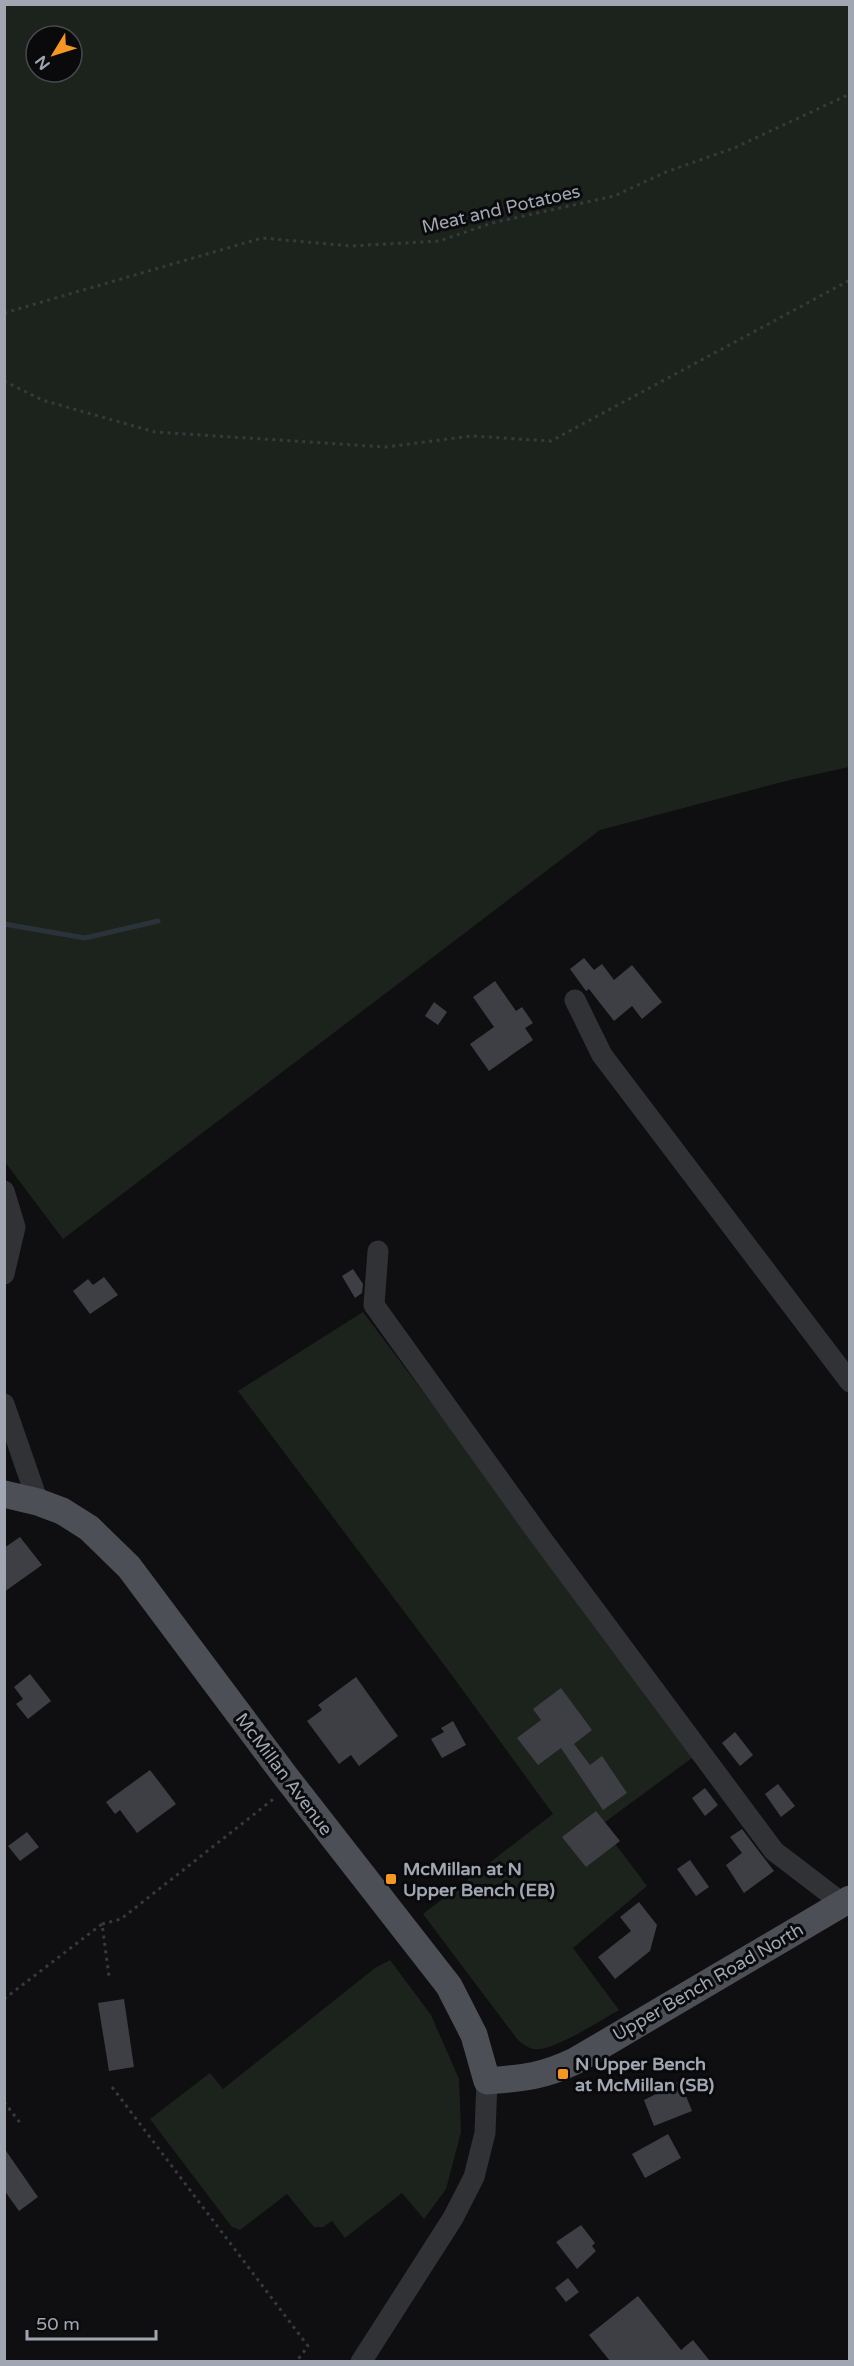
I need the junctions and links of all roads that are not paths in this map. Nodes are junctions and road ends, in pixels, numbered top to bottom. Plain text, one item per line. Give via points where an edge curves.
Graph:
1 (576, 1000) dead end
2 (4, 1191) edge
3 (378, 1251) dead end
4 (4, 1274) edge
5 (849, 1382) edge
6 (4, 1404) edge
7 (4, 1494) edge
8 (38, 1502) junction
9 (846, 1901) edge
10 (487, 2081) junction
11 (361, 2361) edge

1 - 5 street via 602,1055
2 - 4 street via 15,1227
3 - 9 street via 375,1305 538,1535 774,1851
6 - 8 street
7 - 8 main road, McMillan Avenue
8 - 10 main road, McMillan Avenue via 89,1528 115,1551 449,1986 474,2035
9 - 10 main road, Upper Bench Road North via 574,2061 537,2076
10 - 11 street via 485,2133 474,2177 453,2217

